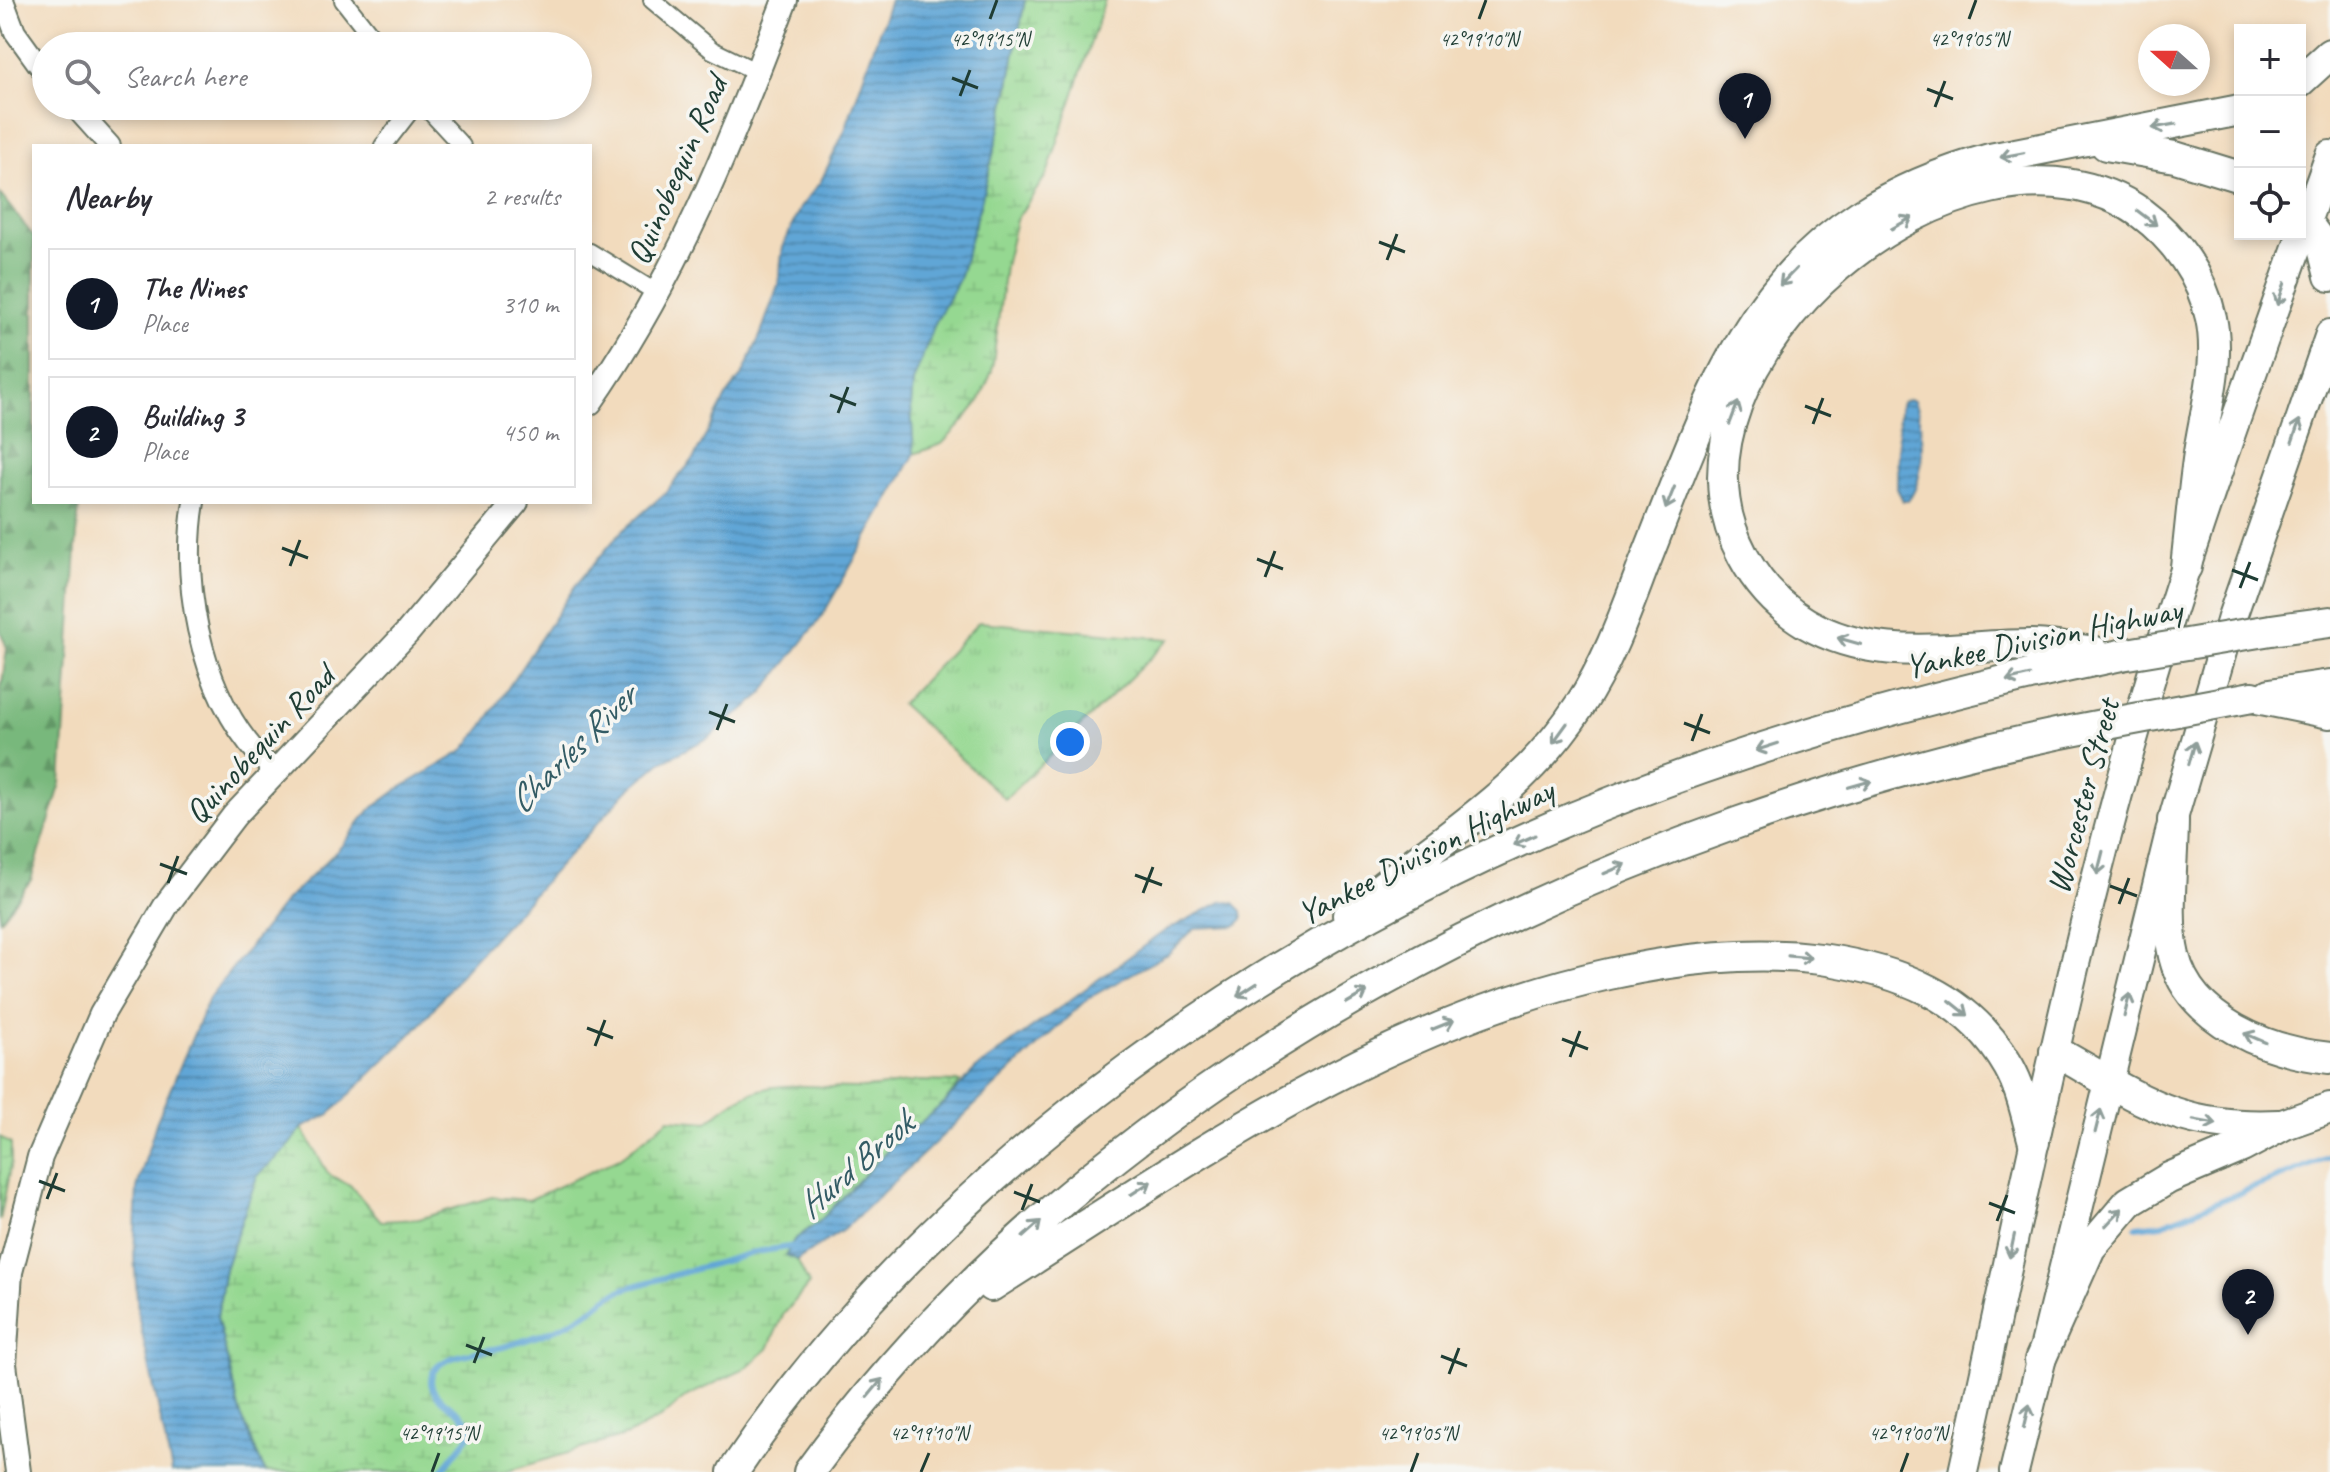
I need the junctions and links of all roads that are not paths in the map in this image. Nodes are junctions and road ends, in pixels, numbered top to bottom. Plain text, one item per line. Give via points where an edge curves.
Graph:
1 (3, 0) edge
2 (343, 0) edge
3 (652, 0) edge
4 (785, 0) edge
5 (368, 32) edge
6 (2330, 54) edge
7 (32, 56) edge
8 (757, 72) junction
9 (2306, 76) edge
10 (2234, 111) edge
11 (87, 120) edge
12 (403, 120) edge
13 (438, 120) edge
14 (2089, 142) junction
15 (108, 144) edge
16 (385, 144) edge
17 (460, 144) edge
18 (2330, 155) edge
19 (2234, 175) edge
20 (2306, 210) edge
21 (2306, 222) edge
22 (2295, 240) edge
23 (592, 253) edge
24 (2330, 276) edge
25 (657, 293) junction
26 (2330, 334) edge
27 (592, 399) edge
28 (194, 504) edge
29 (514, 504) edge
30 (2186, 567) junction
31 (2330, 622) edge
32 (2121, 655) junction
33 (2330, 685) edge
34 (2252, 697) junction
35 (2330, 713) edge
36 (275, 771) junction
37 (2173, 820) junction
38 (1300, 958) junction
39 (2055, 1051) junction
40 (2330, 1058) edge
41 (2108, 1081) junction
42 (2330, 1108) edge
43 (2285, 1124) junction
44 (2034, 1142) junction
45 (935, 1322) junction
46 (2040, 1360) junction
47 (3, 1387) edge
48 (18, 1472) edge
49 (733, 1472) edge
50 (809, 1472) edge
51 (1963, 1472) edge
52 (2014, 1472) edge

1 - 7 street via 15,32
2 - 5 street
3 - 8 street via 712,50
4 - 8 main road, Quinobequin Road
6 - 9 highway
8 - 25 main road, Quinobequin Road
10 -> 14 highway
11 - 15 street
12 - 16 street
13 - 17 street
14 - 19 highway via 2175,157
14 -> 38 highway via 1990,159 1921,182 1841,228 1787,278 1753,319 1725,366 1610,650 1561,733 1494,803 1398,871
18 - 20 highway, Worcester Street
21 - 24 highway via 2325,251
22 -> 30 highway, Worcester Street
23 - 25 street
25 - 27 main road, Quinobequin Road
37 -> 26 highway via 2233,614
28 - 36 street via 190,568 199,633 235,727
29 - 36 main road, Quinobequin Road via 407,633
32 -> 30 highway via 2034,645 1948,651 1881,648 1829,634 1776,600 1735,541 1723,501 1722,473 1735,409 1784,323 1817,285 1860,249 1937,205 1992,188 2036,182 2087,187 2123,202 2175,244 2196,277 2211,322 2213,369
30 -> 39 highway, Worcester Street via 2110,822
31 - 32 highway, Yankee Division Highway, bridge
32 -> 38 highway, Yankee Division Highway via 1899,708 1692,772 1493,854
33 - 34 highway
34 - 35 highway
45 -> 34 highway, bridge via 1036,1226 1145,1137 1297,1033 1451,945 1581,884 1745,820 1928,765
36 - 47 main road, Quinobequin Road via 167,904 79,1062 20,1222 4,1318
40 -> 37 highway via 2283,1049 2240,1031 2208,1009 2188,986 2174,957 2171,933
41 -> 37 highway
38 -> 49 highway, Yankee Division Highway via 1147,1058 979,1193 849,1321
39 - 41 highway
39 - 44 highway, Worcester Street
41 -> 43 highway via 2192,1120
46 -> 41 highway
42 - 43 highway
46 -> 43 highway via 2090,1248 2119,1211 2146,1189
45 -> 44 highway via 1183,1161 1361,1061 1494,1006 1656,964 1740,955 1811,958 1864,966 1929,989 1965,1013 2001,1054
44 -> 51 highway, Worcester Street
50 -> 45 highway
52 -> 46 highway
47 - 48 main road, Quinobequin Road

